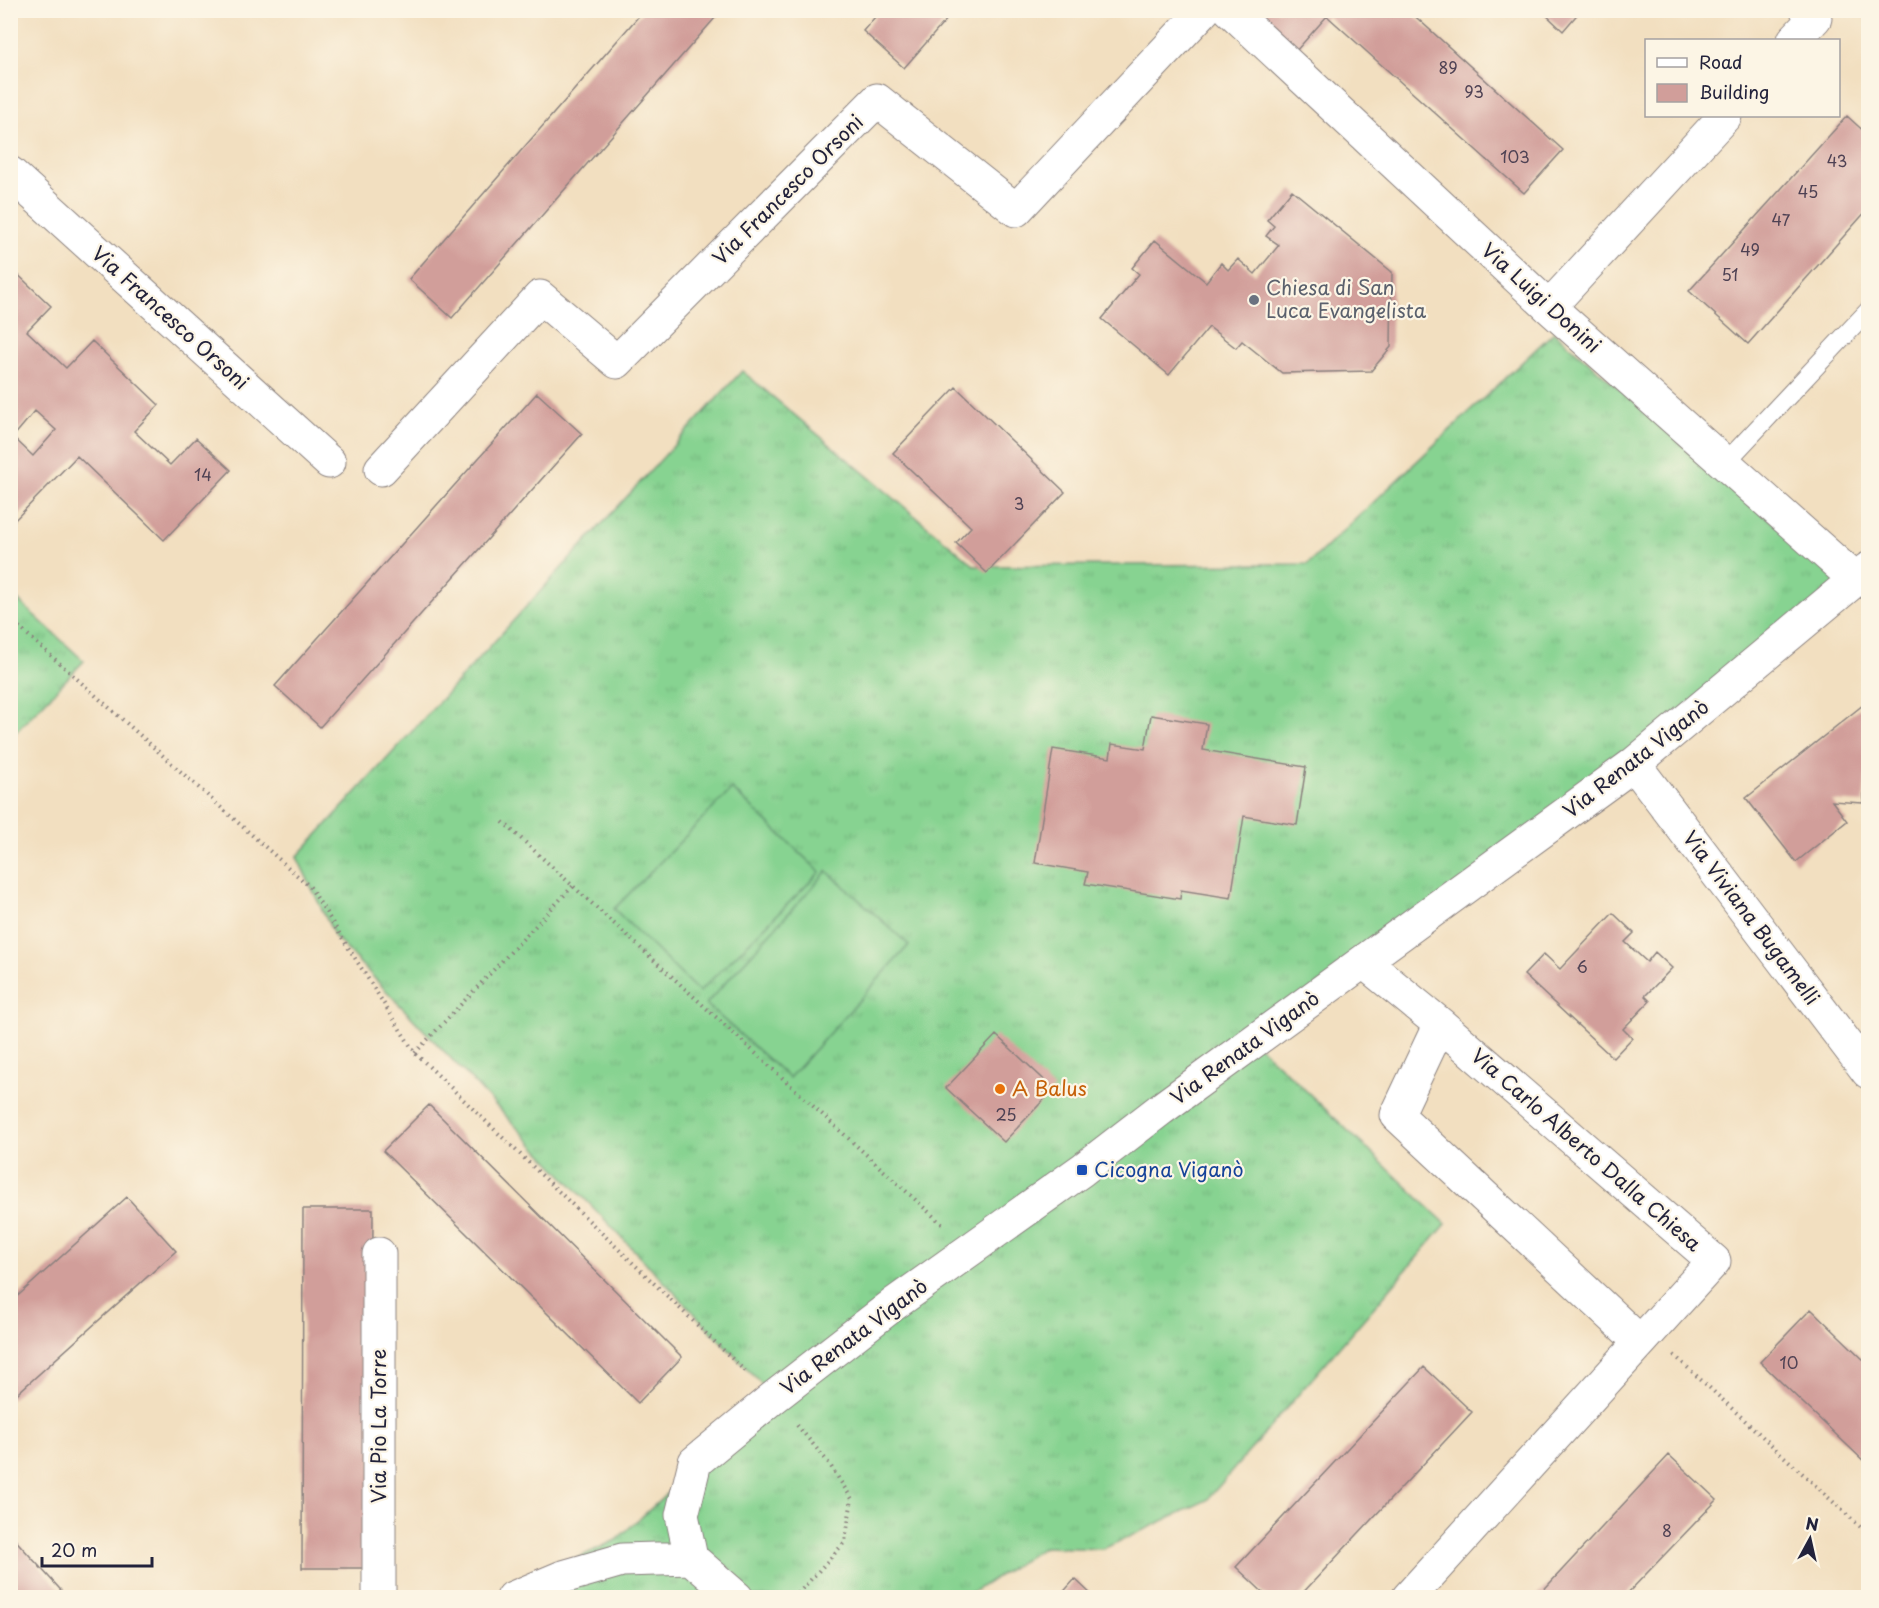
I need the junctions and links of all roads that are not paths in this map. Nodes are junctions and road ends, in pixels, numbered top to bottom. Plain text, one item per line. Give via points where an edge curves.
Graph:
1 (1204, 10) edge
2 (1230, 10) edge
3 (1807, 10) edge
4 (1795, 39) edge
5 (1724, 117) edge
6 (10, 173) edge
7 (1549, 307) junction
8 (1869, 311) edge
9 (329, 462) dead end
10 (1725, 463) junction
11 (381, 469) dead end
12 (1862, 575) edge
13 (1634, 764) junction
14 (1364, 962) junction
15 (1440, 1024) junction
16 (1869, 1072) edge
17 (379, 1254) dead end
18 (1645, 1337) junction
19 (691, 1557) junction
20 (379, 1598) edge
21 (513, 1598) edge
22 (737, 1598) edge
23 (1408, 1598) edge

1 - 11 street, Via Francesco Orsoni via 1016,210 877,100 617,362 540,297
2 - 7 street, Via Luigi Donini
3 - 4 street via 1815,18
5 - 7 street
6 - 9 street, Via Francesco Orsoni
7 - 10 street, Via Luigi Donini
8 - 10 lane
10 - 12 street, Via Luigi Donini
12 - 13 street, Via Renata Viganò
13 - 14 street, Via Renata Viganò
13 - 16 street, Via Viviana Bugamelli
14 - 15 street, Via Carlo Alberto Dalla Chiesa
14 - 19 street, Via Renata Viganò via 894,1304 695,1462 682,1515
15 - 18 street via 1398,1115
15 - 18 street, Via Carlo Alberto Dalla Chiesa via 1714,1261
17 - 20 street, Via Pio La Torre
18 - 23 street, Via Carlo Alberto Dalla Chiesa
19 - 21 street via 622,1560 563,1577
19 - 22 street

